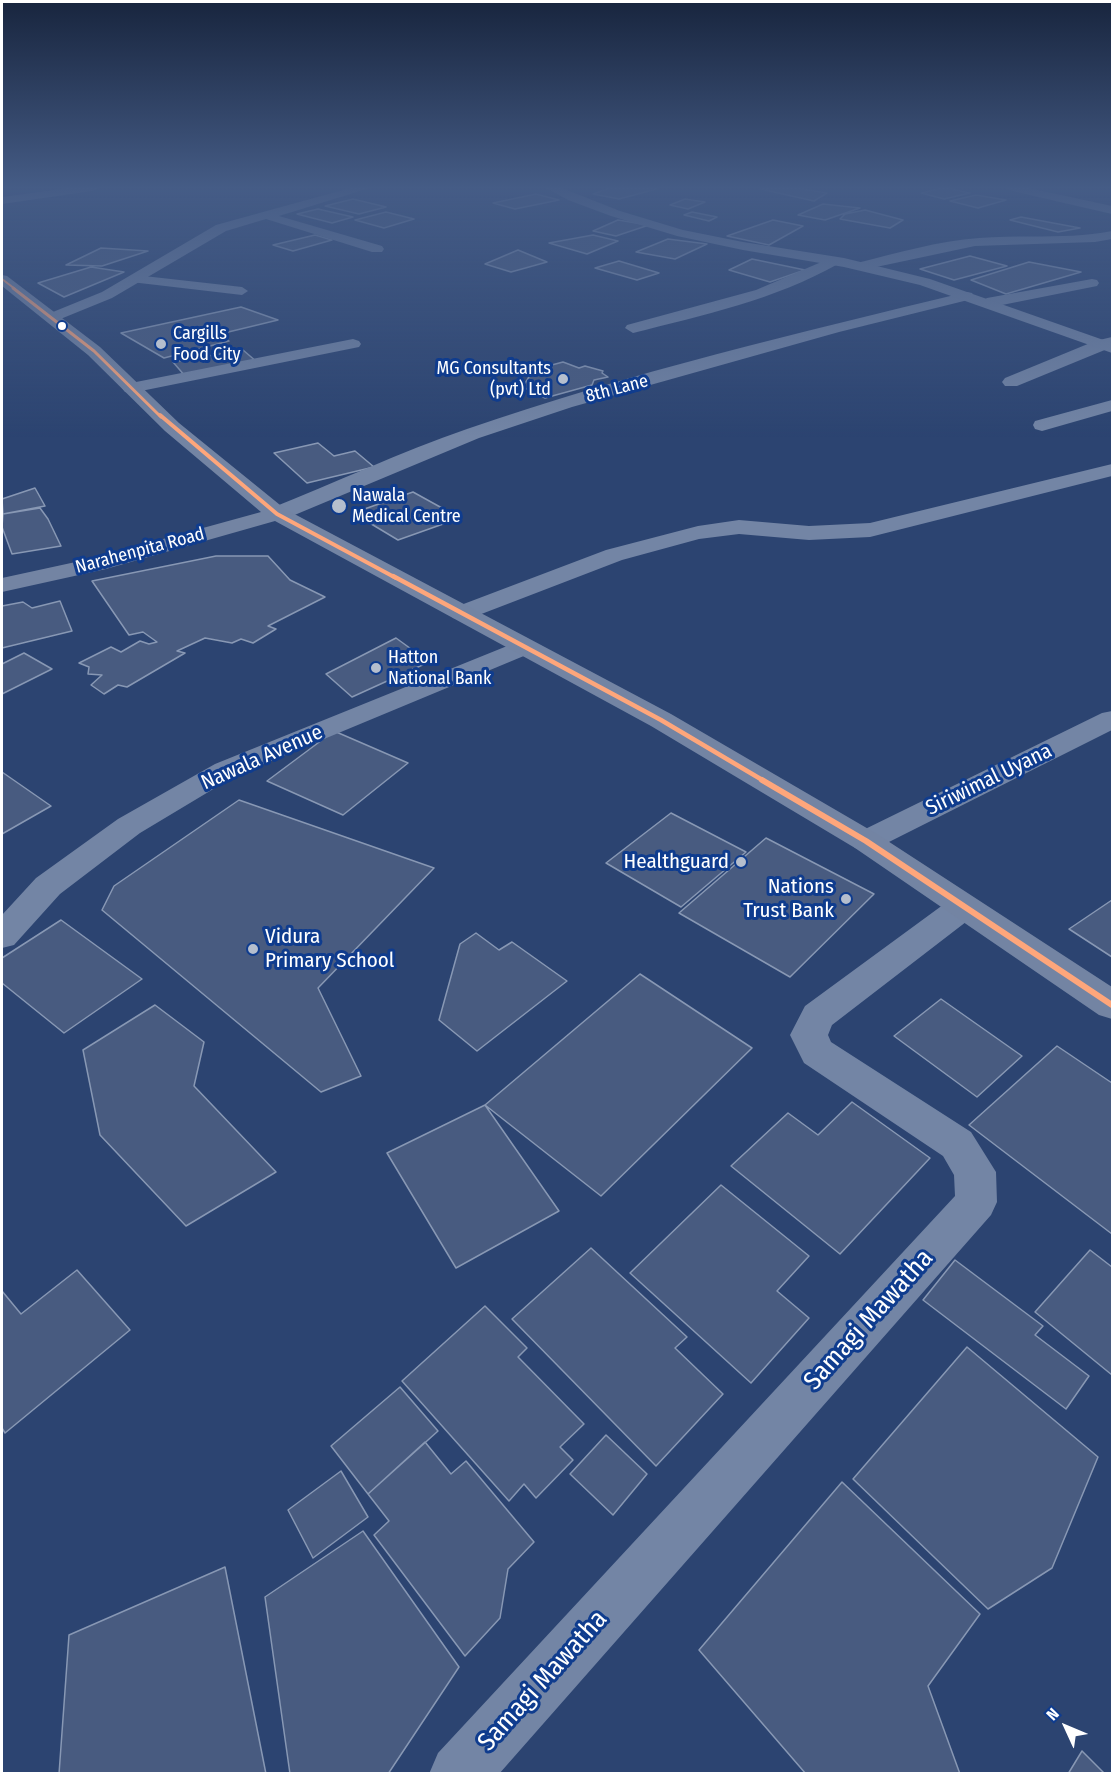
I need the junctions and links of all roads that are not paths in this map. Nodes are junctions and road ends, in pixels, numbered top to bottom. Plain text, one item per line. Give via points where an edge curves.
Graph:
1 (149, 271) edge
2 (817, 271) edge
3 (879, 271) edge
4 (2, 279) edge
5 (135, 279) junction
6 (1092, 283) dead end
7 (242, 291) dead end
8 (967, 296) junction
9 (987, 303) junction
10 (52, 317) junction
11 (633, 328) dead end
12 (353, 344) dead end
13 (1109, 344) edge
14 (1011, 382) dead end
15 (130, 388) junction
16 (1113, 405) edge
17 (1042, 425) dead end
18 (1113, 470) edge
19 (277, 514) junction
20 (2, 585) edge
21 (462, 613) junction
22 (522, 648) junction
23 (1113, 719) edge
24 (866, 841) junction
25 (963, 908) junction
26 (2, 936) edge
27 (1113, 1005) edge
28 (459, 1773) edge

1 - 5 street
2 - 11 street via 726,304
3 - 8 street
4 - 10 main road
5 - 7 lane
5 - 10 street
6 - 9 street
8 - 9 street
8 - 19 street, 8th Lane via 566,403 472,434
9 - 13 street
10 - 15 main road via 94,351
12 - 15 street
13 - 14 street
15 - 19 main road
16 - 17 street
18 - 21 street via 870,530 809,532 739,527 698,533 614,555
19 - 20 main road, Narahenpita Road via 98,564
19 - 21 main road
21 - 22 main road
22 - 24 main road via 661,720
22 - 26 street, Nawala Avenue via 225,770 129,826 48,886
23 - 24 street, Siriwimal Uyana
24 - 25 main road
25 - 27 main road
25 - 28 street, Samagi Mawatha via 818,1016 809,1035 817,1052 957,1144 975,1172 976,1202

